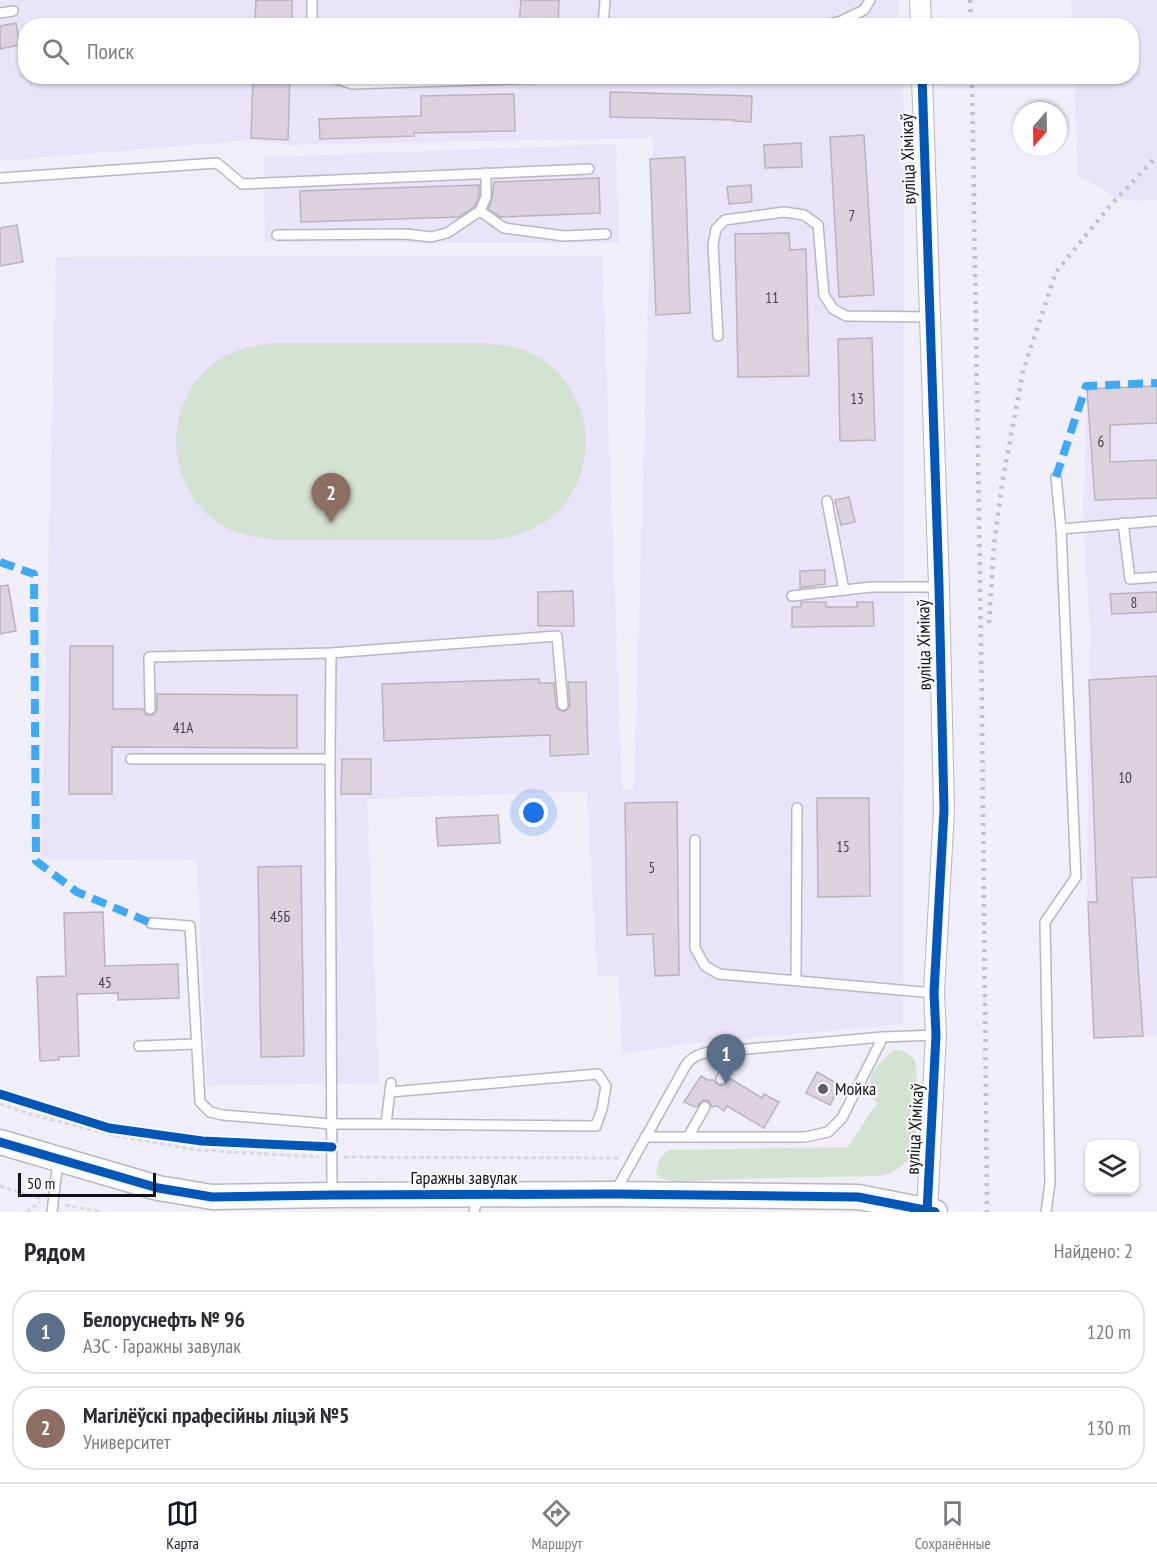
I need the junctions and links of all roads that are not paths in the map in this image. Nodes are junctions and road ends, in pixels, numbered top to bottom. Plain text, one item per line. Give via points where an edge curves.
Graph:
1 (312, 0) edge
2 (605, 0) edge
3 (870, 0) edge
4 (920, 0) edge
5 (13, 11) dead end
6 (0, 13) edge
7 (312, 18) edge
8 (604, 18) edge
9 (847, 18) edge
10 (921, 18) edge
11 (922, 84) edge
12 (589, 169) dead end
13 (486, 174) junction
14 (0, 178) edge
15 (480, 212) junction
16 (606, 234) dead end
17 (277, 235) dead end
18 (930, 317) junction
19 (718, 336) dead end
20 (1056, 477) dead end
21 (827, 501) dead end
22 (1157, 521) edge
23 (1123, 523) junction
24 (1061, 529) junction
25 (1157, 577) edge
26 (939, 587) junction
27 (844, 590) junction
28 (792, 597) dead end
29 (332, 653) junction
30 (563, 705) dead end
31 (150, 709) dead end
32 (151, 747) dead end
33 (131, 759) dead end
34 (151, 759) junction
35 (330, 759) junction
36 (797, 808) dead end
37 (695, 840) dead end
38 (151, 923) dead end
39 (796, 980) junction
40 (934, 993) junction
41 (936, 1035) junction
42 (883, 1037) junction
43 (196, 1044) junction
44 (139, 1046) dead end
45 (737, 1050) junction
46 (721, 1079) dead end
47 (705, 1107) dead end
48 (333, 1124) junction
49 (386, 1124) junction
50 (645, 1137) junction
51 (688, 1137) junction
52 (0, 1142) edge
53 (58, 1160) junction
54 (614, 1194) junction
55 (332, 1195) junction
56 (476, 1203) edge
57 (52, 1212) edge
58 (930, 1212) edge
59 (1046, 1212) edge

1 - 7 lane
2 - 8 lane
3 - 9 lane via 864,10
4 - 10 street
5 - 6 lane
11 - 18 street, вуліца Хімікаў
12 - 13 lane
13 - 14 lane via 242,184 217,163
13 - 15 lane via 486,197
15 - 16 lane via 504,228 564,236
15 - 17 lane via 447,233 431,237
18 - 19 lane via 846,316 833,309 824,296 818,225 804,215 784,212 725,220 716,229 713,245
18 - 26 street, вуліца Хімікаў
20 - 24 lane
21 - 27 lane
22 - 23 lane
23 - 24 lane
23 - 25 lane via 1130,579
24 - 59 lane via 1076,877 1046,922 1050,1183
26 - 27 lane
26 - 40 street, вуліца Хімікаў via 944,810
27 - 28 lane
29 - 30 lane via 557,636
29 - 31 lane via 149,657
29 - 35 lane
32 - 34 lane
33 - 34 lane
34 - 35 lane
35 - 48 lane
36 - 39 lane
37 - 39 lane via 695,948 705,966 719,974
38 - 43 lane via 190,926
39 - 40 lane
40 - 41 street, вуліца Хімікаў
41 - 42 lane
41 - 58 street, вуліца Хімікаў
42 - 45 lane
42 - 51 lane via 842,1118 828,1132 805,1137
43 - 44 lane
43 - 48 lane via 200,1102 210,1112
45 - 46 lane
45 - 50 lane via 691,1058
47 - 51 lane
48 - 49 lane
48 - 55 lane
49 - 49 lane via 391,1088 598,1074 606,1086 596,1126
50 - 51 lane
50 - 54 lane
52 - 53 street, Гаражны завулак
53 - 55 street, Гаражны завулак via 158,1188 212,1197
53 - 57 lane
54 - 56 street, Гаражны завулак
54 - 58 street, Гаражны завулак via 858,1197
55 - 56 street, Гаражны завулак

